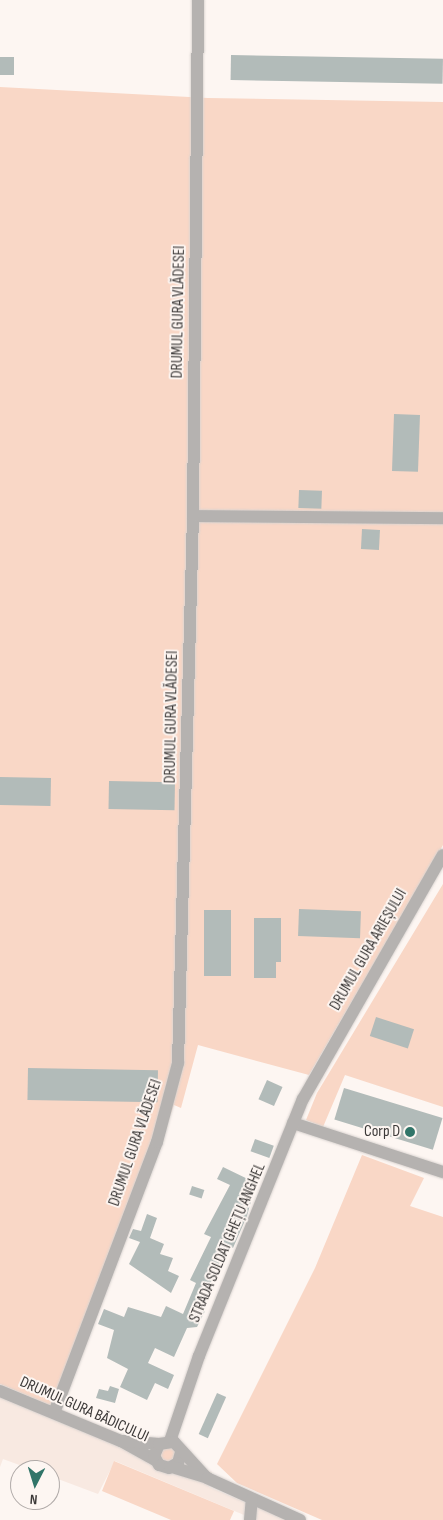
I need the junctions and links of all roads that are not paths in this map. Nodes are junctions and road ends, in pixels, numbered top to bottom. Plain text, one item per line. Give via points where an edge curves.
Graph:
1 (198, 0) edge
2 (193, 516) junction
3 (443, 518) edge
4 (443, 855) edge
5 (322, 1061) joint
6 (294, 1123) junction
7 (443, 1172) edge
8 (0, 1391) edge
9 (54, 1413) junction
10 (121, 1441) junction
11 (165, 1442) junction
12 (181, 1452) junction
13 (155, 1460) junction
14 (172, 1467) junction
15 (207, 1478) junction
16 (252, 1499) junction
17 (250, 1520) edge
18 (300, 1520) edge

1 - 2 street, DRUMUL GURA VLĂDESEI
2 - 3 street
2 - 9 street, DRUMUL GURA VLĂDESEI via 181,1024 175,1082
4 - 5 street, DRUMUL GURA ARIEȘULUI
5 - 6 street, STRADA SOLDAT GHEȚU ANGHEL
6 - 7 street
6 - 11 street, STRADA SOLDAT GHEȚU ANGHEL
8 - 9 street, DRUMUL GURA BĂDICULUI
9 - 10 street, DRUMUL GURA BĂDICULUI
10 - 11 street
10 - 13 street, DRUMUL GURA BĂDICULUI
11 - 12 street
11 - 13 street, STRADA SOLDAT GHEȚU ANGHEL
12 - 14 street
12 - 15 street
13 - 14 street, DRUMUL GURA BĂDICULUI via 164,1468
14 - 15 street
15 - 16 street
16 - 17 street
16 - 18 street

